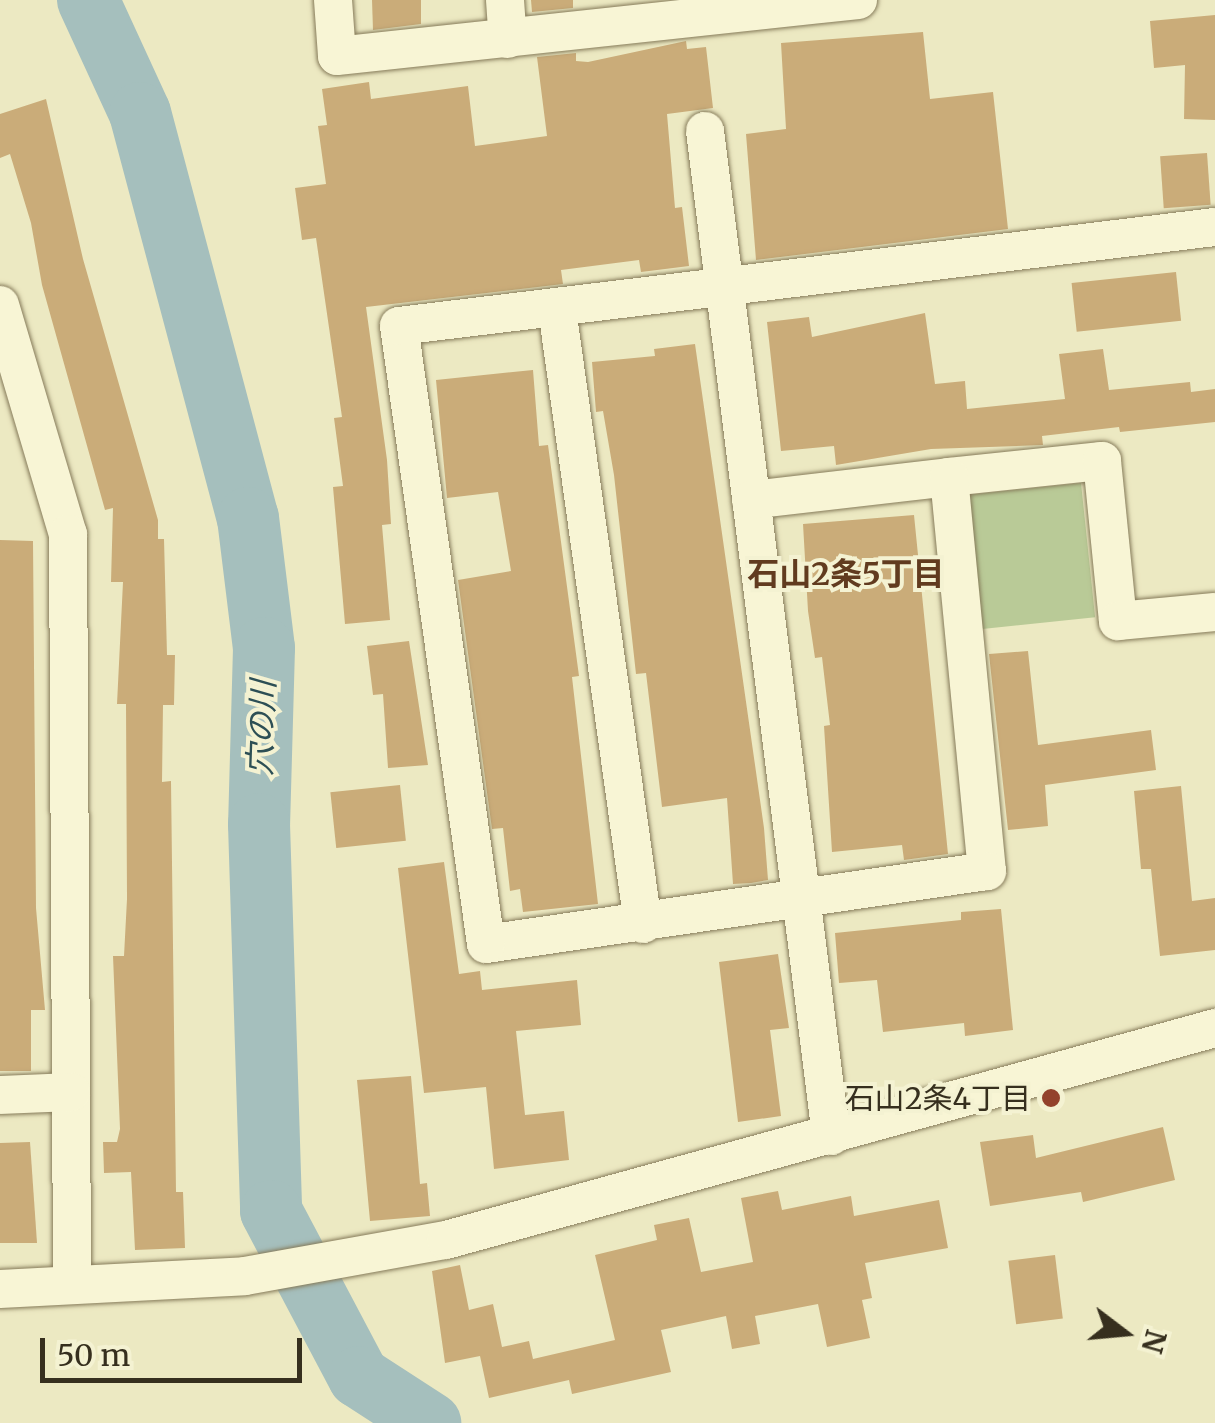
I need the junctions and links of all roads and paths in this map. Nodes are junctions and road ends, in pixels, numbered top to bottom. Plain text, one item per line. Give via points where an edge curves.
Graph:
1 (333, 0) edge
2 (505, 0) edge
3 (858, 0) edge
4 (508, 39) junction
5 (704, 131) dead end
6 (1215, 226) edge
7 (725, 290) junction
8 (0, 306) edge
9 (557, 309) junction
10 (948, 477) junction
11 (751, 500) junction
12 (1215, 612) edge
13 (801, 902) junction
14 (643, 924) junction
15 (1215, 1028) edge
16 (71, 1092) junction
17 (0, 1094) edge
18 (831, 1136) junction
19 (72, 1285) junction
20 (0, 1289) edge

1 - 4 street via 337,56
2 - 4 street
3 - 4 street
5 - 7 street
6 - 7 street
7 - 9 street
7 - 11 street
8 - 16 street via 68,534
9 - 14 street
9 - 14 street via 399,326 486,944
10 - 11 street
10 - 12 street via 1102,461 1118,620
10 - 13 street via 987,871
11 - 13 street
13 - 14 street
13 - 18 street
15 - 18 street
16 - 17 street
16 - 19 street
18 - 19 street via 446,1240 246,1276
19 - 20 street

